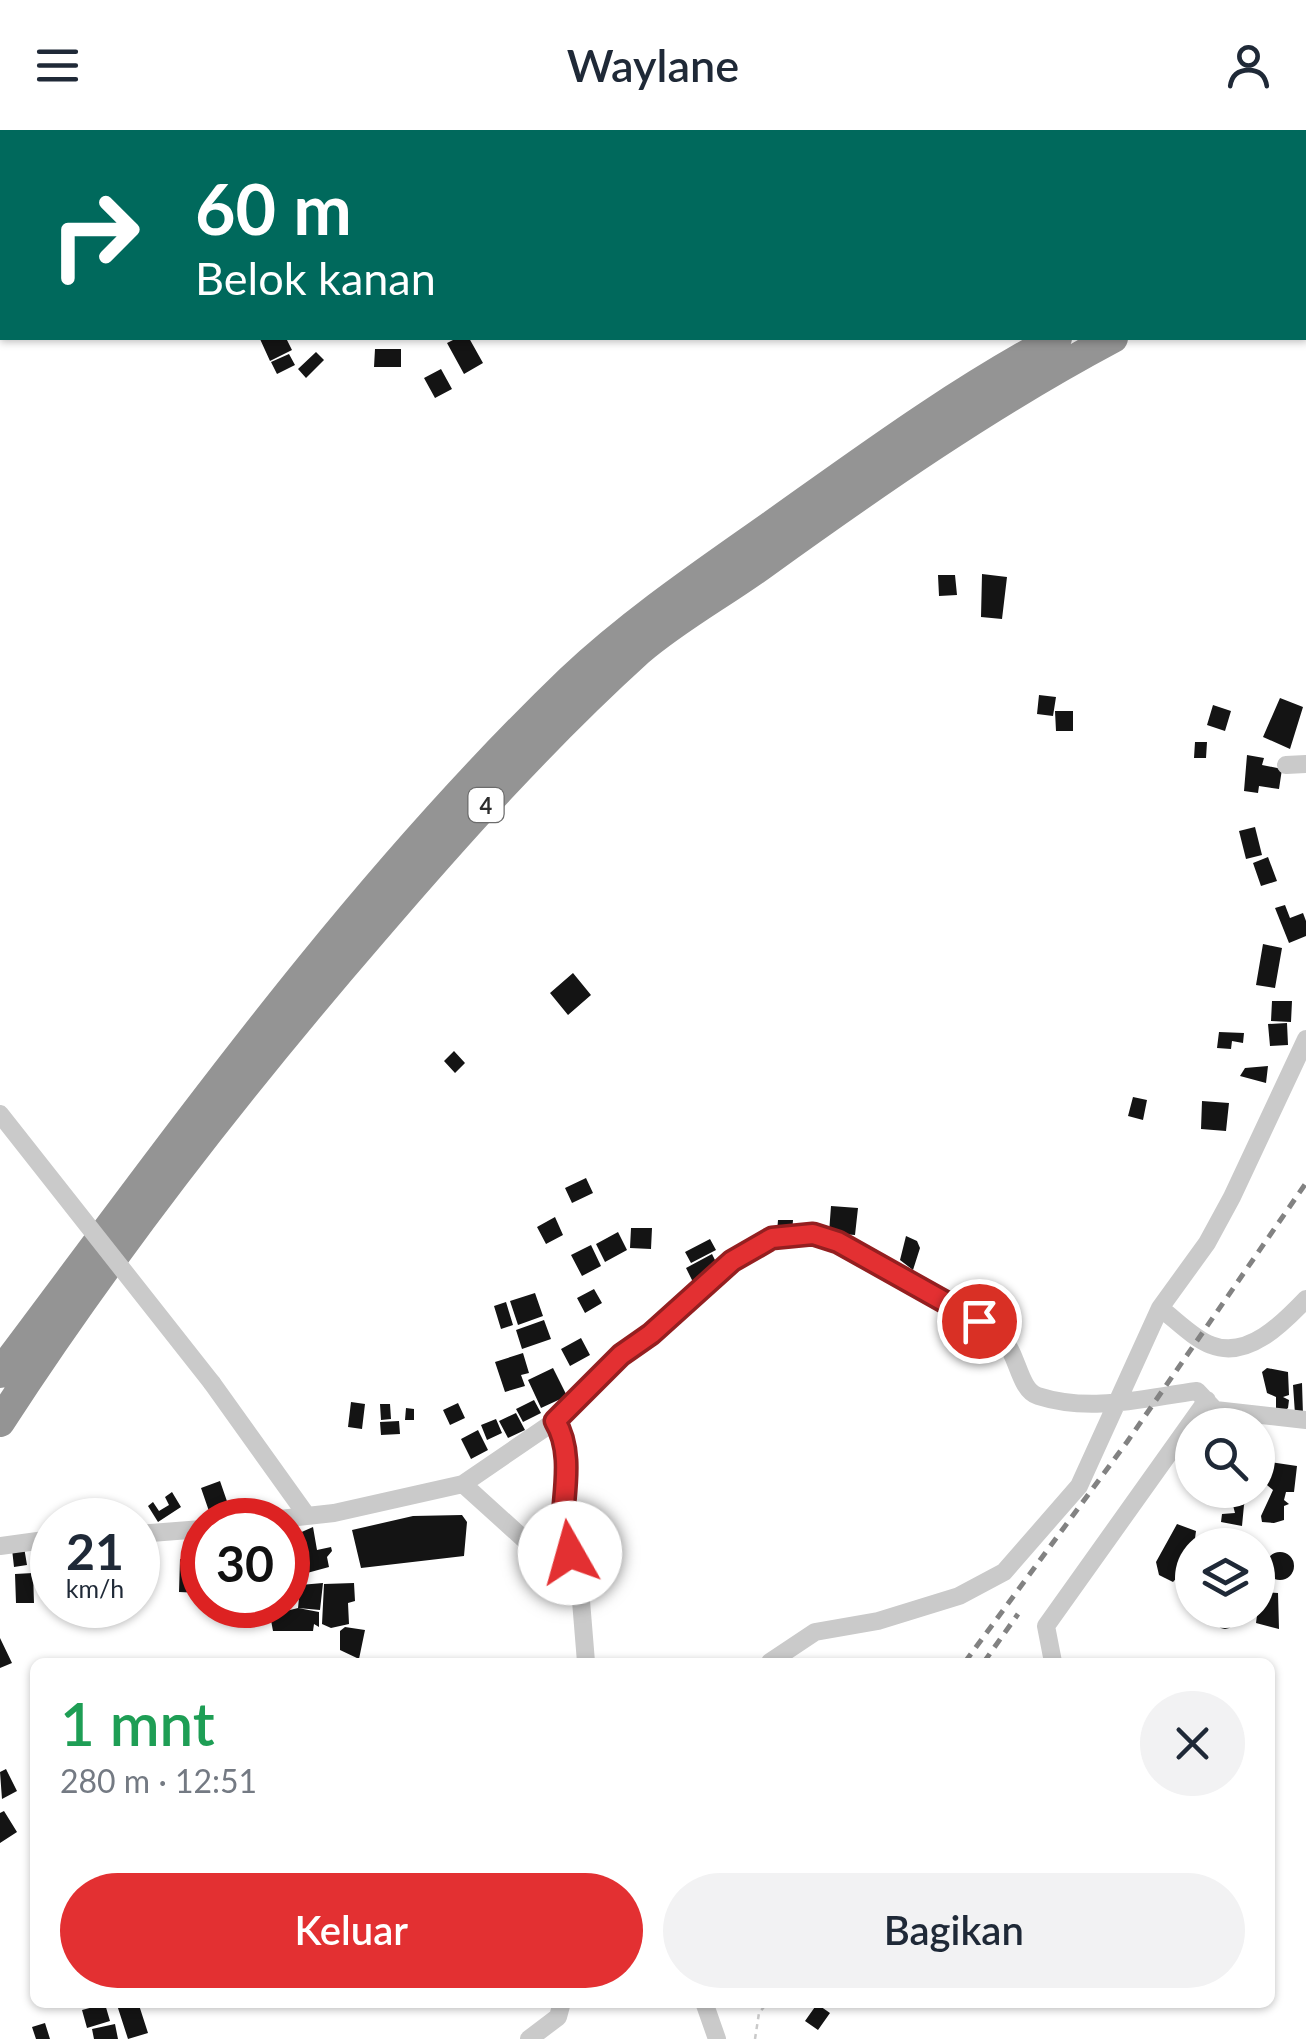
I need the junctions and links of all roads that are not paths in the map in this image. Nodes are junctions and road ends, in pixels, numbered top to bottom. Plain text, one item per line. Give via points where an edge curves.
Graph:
1 (1054, 340) edge
2 (1109, 340) edge
3 (1306, 764) edge
4 (1286, 765) dead end
5 (1306, 1039) edge
6 (0, 1114) edge
7 (1306, 1298) edge
8 (1160, 1308) junction
9 (0, 1373) edge
10 (1207, 1400) junction
11 (1121, 1402) junction
12 (1306, 1420) edge
13 (555, 1421) junction
14 (0, 1422) edge
15 (463, 1484) junction
16 (294, 1498) edge
17 (310, 1513) edge
18 (30, 1542) edge
19 (0, 1546) edge
20 (564, 1546) junction
21 (586, 1658) edge
22 (776, 1658) edge
23 (1053, 1658) edge
24 (560, 2008) edge
25 (706, 2008) edge
26 (528, 2039) edge
27 (717, 2039) edge

1 - 9 highway, 4 via 889,442 648,610 570,680 428,826 272,1010
2 - 14 highway, 4 via 900,466 643,648 562,725 296,1020 151,1208
3 - 4 street
5 - 8 street via 1224,1212
6 - 16 street, bridge
7 - 8 street via 1280,1326 1240,1345 1212,1346
8 - 11 street
10 - 11 street via 1197,1391
10 - 12 street via 1215,1410
10 - 23 street via 1046,1626
11 - 13 street via 1088,1406 1034,1395 1004,1341 979,1321 813,1234 772,1238 732,1261
11 - 22 street via 1078,1486 1004,1572 958,1596 815,1632
13 - 15 street
13 - 20 street via 566,1440 569,1468
15 - 17 street
15 - 20 street via 526,1541
18 - 19 street
20 - 21 street via 578,1564
24 - 26 street
25 - 27 street

